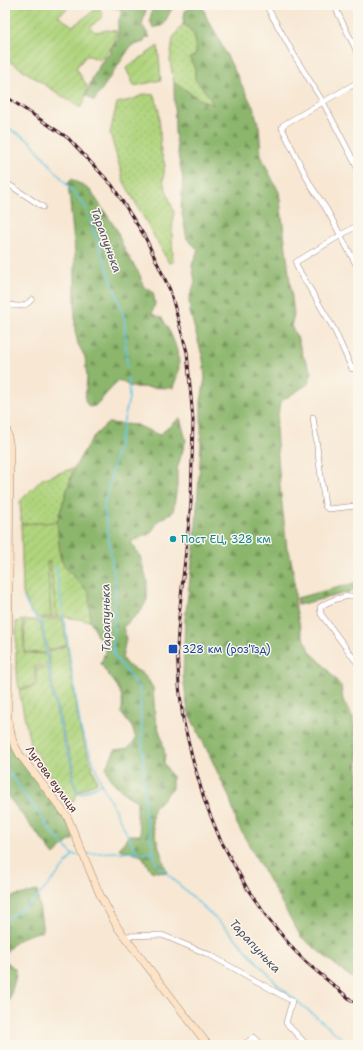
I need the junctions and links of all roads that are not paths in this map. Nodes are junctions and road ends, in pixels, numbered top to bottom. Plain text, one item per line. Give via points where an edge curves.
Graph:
1 (266, 5) edge
2 (334, 5) edge
3 (358, 54) edge
4 (358, 82) edge
5 (323, 102) junction
6 (358, 169) edge
7 (5, 182) edge
8 (43, 207) dead end
9 (358, 225) edge
10 (340, 236) junction
11 (358, 268) edge
12 (32, 299) dead end
13 (5, 304) edge
14 (358, 365) edge
15 (313, 417) dead end
16 (5, 421) edge
17 (357, 507) edge
18 (358, 596) edge
19 (358, 664) edge
20 (124, 936) junction
21 (208, 1045) edge
22 (242, 1045) edge
23 (261, 1045) edge
24 (308, 1045) edge

1 - 5 street
2 - 3 street
4 - 5 street
5 - 6 street
5 - 10 street via 282,128
7 - 8 street
9 - 10 street
10 - 11 street
10 - 14 street via 296,262 334,329 352,368
12 - 13 street via 28,304 20,306
15 - 17 street via 325,506 328,509
16 - 20 street, Лугова вулиця via 10,448 8,719 13,742 66,816 100,895
18 - 19 street via 326,603 320,607 321,614
20 - 21 street, Лугова вулиця
20 - 24 street via 162,936 210,955 292,1001 286,1023
22 - 23 street via 254,1038

